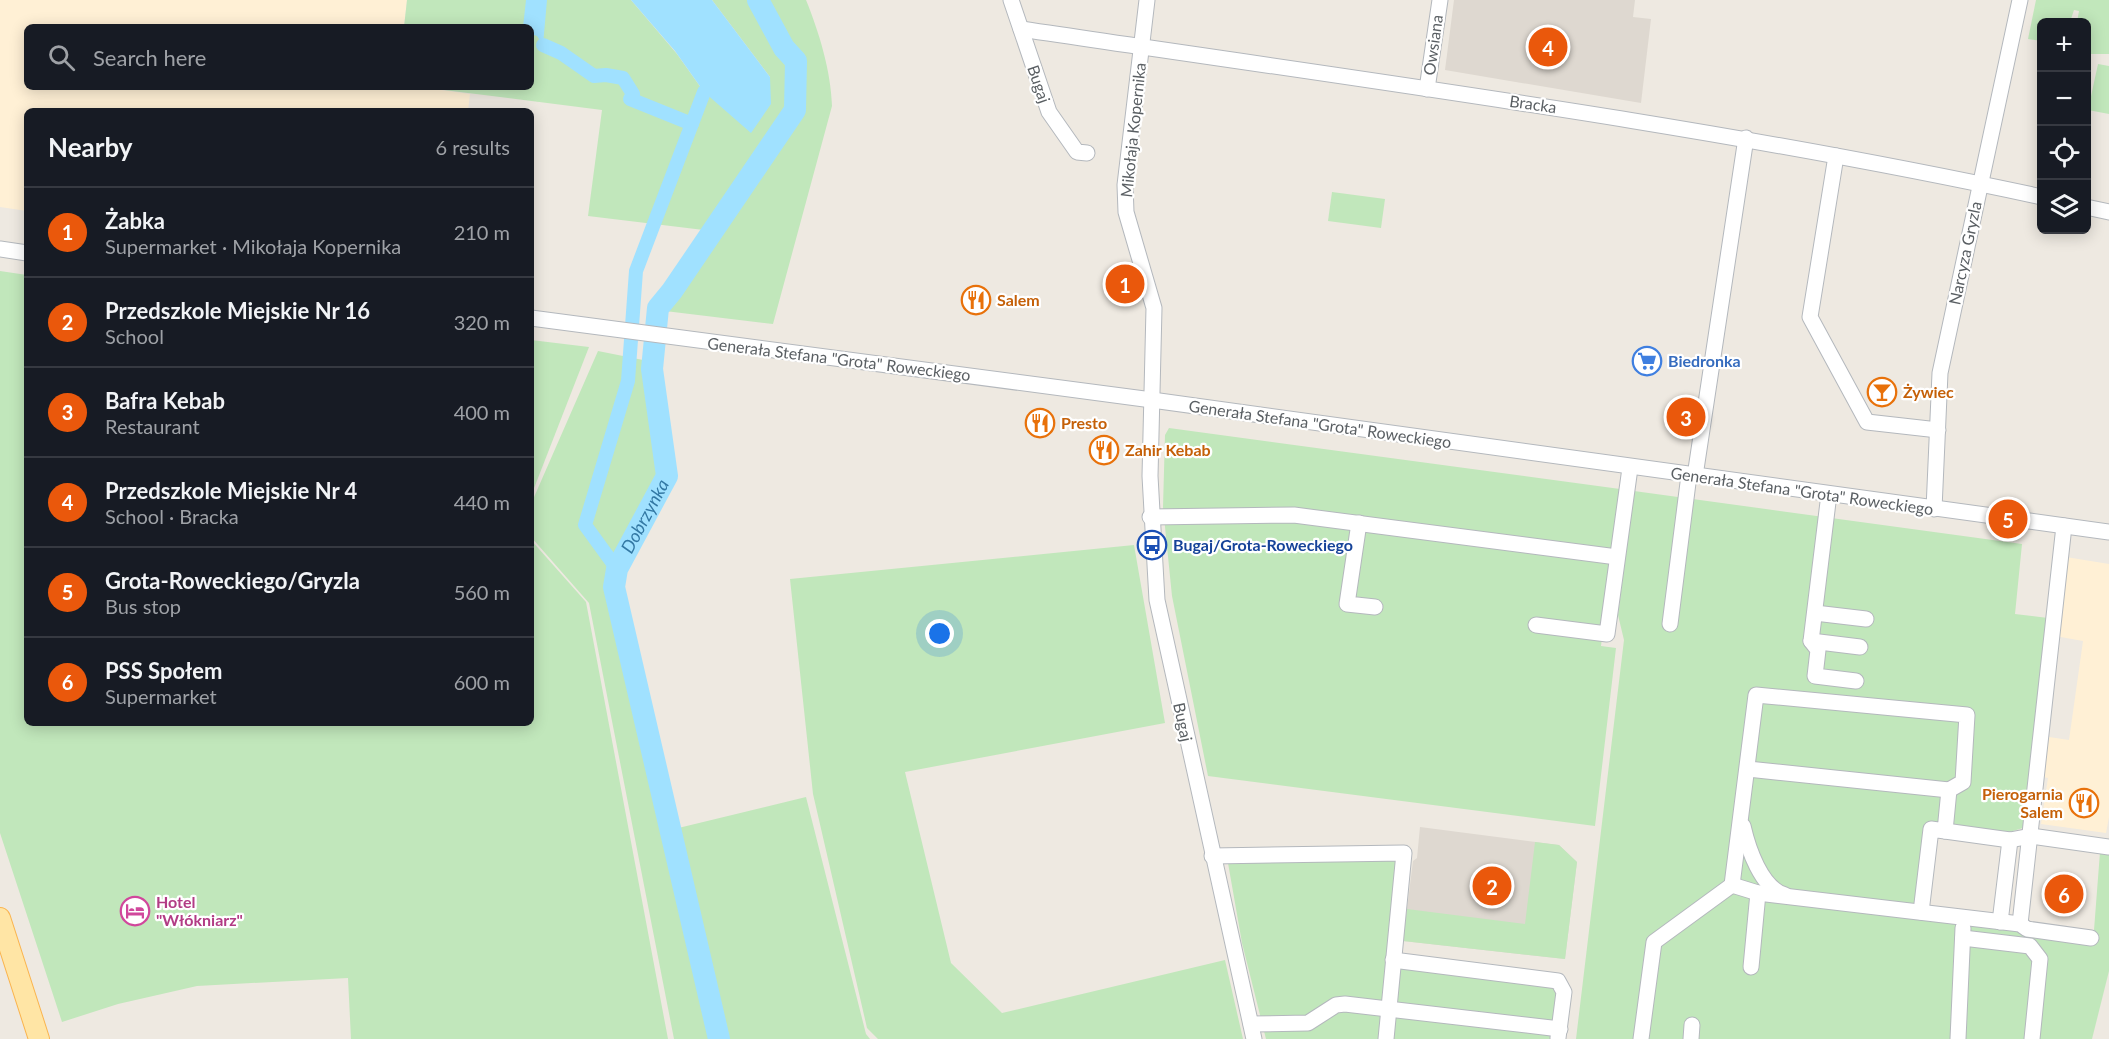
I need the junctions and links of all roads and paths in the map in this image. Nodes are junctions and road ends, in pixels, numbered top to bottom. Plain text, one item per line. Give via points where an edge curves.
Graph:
1 (1011, 0) edge
2 (1147, 0) edge
3 (1440, 0) edge
4 (2020, 0) edge
5 (1021, 29) junction
6 (1142, 46) junction
7 (1427, 89) junction
8 (1746, 138) junction
9 (1087, 153) dead end
10 (1836, 156) junction
11 (1980, 184) junction
12 (2037, 197) edge
13 (2091, 208) edge
14 (2109, 212) edge
15 (0, 249) edge
16 (24, 253) edge
17 (534, 318) edge
18 (1152, 400) junction
19 (1938, 430) junction
20 (1630, 468) junction
21 (1692, 476) junction
22 (1829, 494) junction
23 (1934, 509) junction
24 (1150, 517) junction
25 (1359, 523) junction
26 (2064, 526) junction
27 (2109, 532) edge
28 (1617, 557) junction
29 (1375, 607) dead end
30 (1815, 613) junction
31 (1866, 619) dead end
32 (1670, 624) dead end
33 (1536, 625) dead end
34 (1812, 641) junction
35 (1860, 647) dead end
36 (1856, 681) dead end
37 (1748, 769) junction
38 (1949, 790) junction
39 (1743, 804) junction
40 (1945, 831) junction
41 (2031, 836) junction
42 (2010, 840) junction
43 (2109, 847) edge
44 (1212, 856) junction
45 (1732, 885) junction
46 (1758, 893) junction
47 (1791, 897) junction
48 (1921, 912) junction
49 (0, 918) edge
50 (1964, 918) junction
51 (2000, 922) junction
52 (2020, 924) junction
53 (1963, 938) junction
54 (2091, 938) dead end
55 (1393, 960) junction
56 (1751, 967) dead end
57 (1389, 1008) junction
58 (1509, 1031) edge
59 (1253, 1032) edge
60 (1559, 1034) edge
61 (39, 1039) edge
62 (1386, 1039) edge
63 (1641, 1039) edge
64 (1958, 1039) edge
65 (2032, 1039) edge

1 - 5 street, Bugaj
2 - 6 street, Mikołaja Kopernika
3 - 7 street, Owsiana
4 - 11 street, Narcyza Gryzla
5 - 6 street, Bracka
5 - 9 street, Bugaj via 1049,112 1077,152
6 - 7 street, Bracka
6 - 18 street, Mikołaja Kopernika via 1125,194 1126,212 1154,308
7 - 8 street, Bracka
8 - 10 street, Bracka
8 - 21 street
10 - 11 street, Bracka
10 - 19 street via 1810,317 1867,423
11 - 12 street, Bracka
11 - 19 street, Narcyza Gryzla via 1940,373
13 - 14 street
15 - 16 street
17 - 18 street, Generała Stefana "Grota" Roweckiego
18 - 20 street, Generała Stefana "Grota" Roweckiego
18 - 24 street, Bugaj
19 - 23 street, Narcyza Gryzla
20 - 21 street, Generała Stefana "Grota" Roweckiego
20 - 28 street
21 - 22 street, Generała Stefana "Grota" Roweckiego
21 - 32 street
22 - 23 street, Generała Stefana "Grota" Roweckiego
22 - 30 street
23 - 26 street, Generała Stefana "Grota" Roweckiego
24 - 25 street via 1294,515
24 - 44 street, Bugaj via 1157,600
25 - 28 street
25 - 29 street via 1347,604
26 - 27 street, Generała Stefana "Grota" Roweckiego
26 - 41 street
28 - 33 street via 1607,634
30 - 31 street
30 - 34 street
34 - 35 street
34 - 36 street via 1818,650 1815,676
37 - 38 street
37 - 38 street via 1756,695 1966,715 1963,782
37 - 39 street
38 - 40 street
39 - 45 street
39 - 47 street via 1743,827 1750,850 1766,880 1779,893
40 - 42 street
40 - 48 street via 1931,830
41 - 42 street
41 - 43 street
41 - 52 street
42 - 51 street
44 - 55 street via 1404,853
44 - 59 street, Bugaj
45 - 46 street
45 - 63 street via 1654,942
46 - 47 street
46 - 56 street
47 - 48 street
48 - 50 street
49 - 61 main road
50 - 51 street
50 - 53 street
51 - 52 street
52 - 54 street via 2027,929
53 - 64 street
53 - 65 street via 2030,945 2040,959
55 - 57 street
55 - 60 street via 1558,981 1564,992
57 - 58 street
57 - 59 street via 1336,1005 1308,1023
57 - 62 street
58 - 60 street

